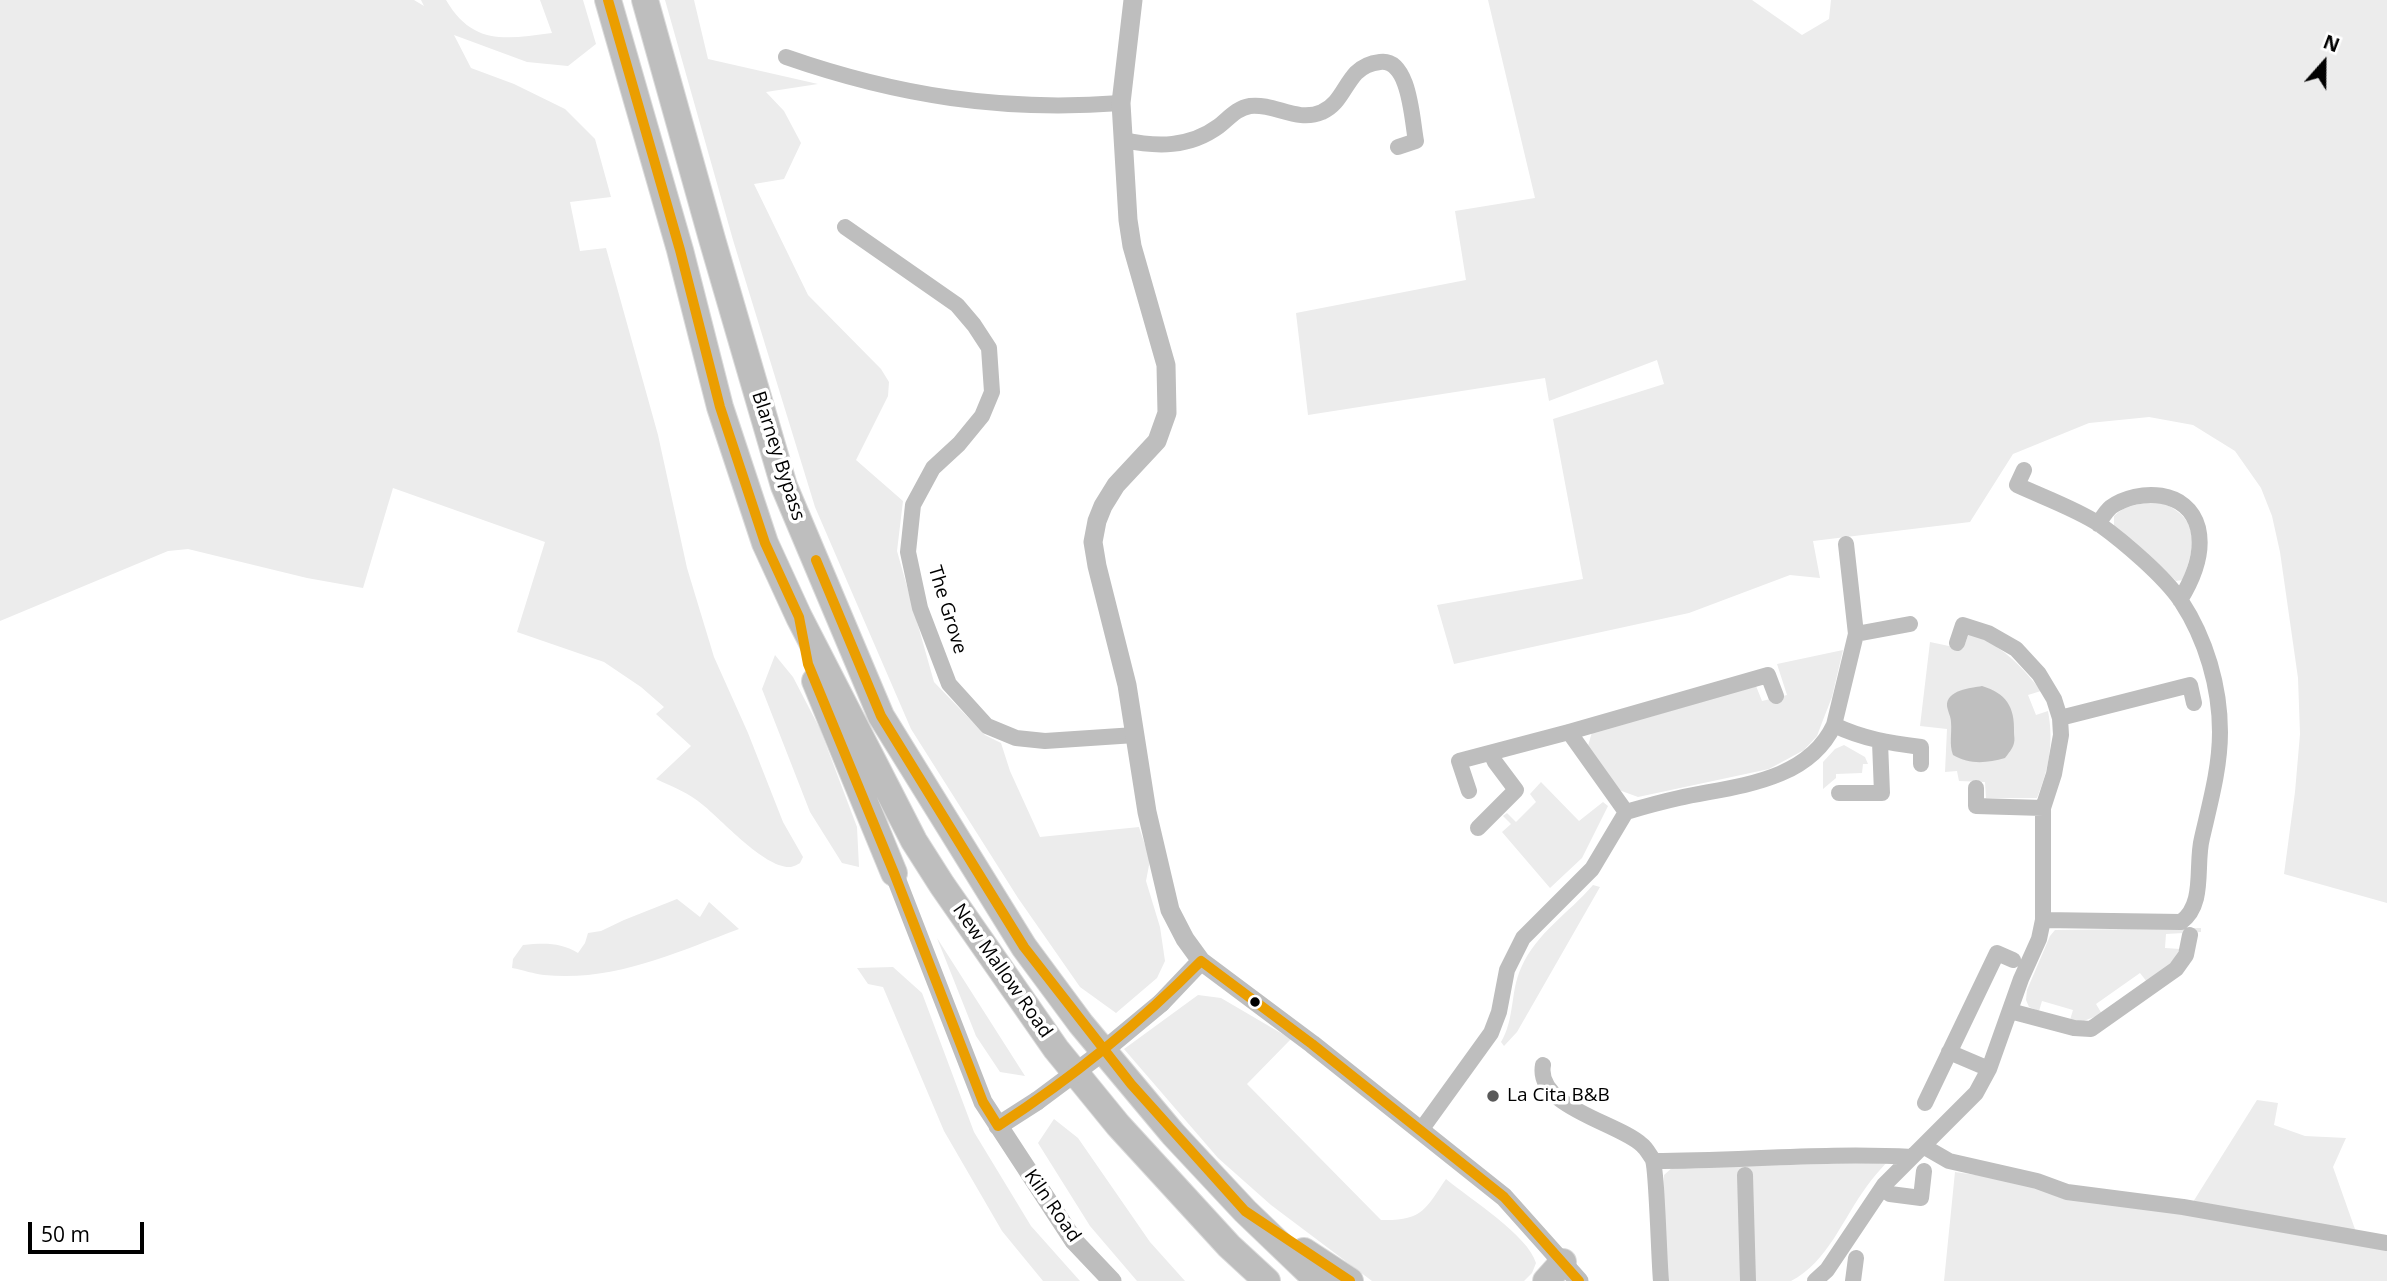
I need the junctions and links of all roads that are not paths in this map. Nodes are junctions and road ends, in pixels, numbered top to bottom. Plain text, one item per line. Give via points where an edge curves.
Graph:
1 (608, 0) edge
2 (645, 0) edge
3 (1133, 0) edge
4 (786, 57) dead end
5 (1121, 103) junction
6 (1122, 140) junction
7 (1398, 146) dead end
8 (845, 227) dead end
9 (2024, 470) dead end
10 (2098, 524) junction
11 (1846, 544) dead end
12 (2180, 600) junction
13 (799, 617) junction
14 (1910, 624) dead end
15 (1856, 634) junction
16 (1957, 643) dead end
17 (1776, 696) dead end
18 (2193, 703) dead end
19 (2060, 718) junction
20 (1834, 725) junction
21 (1569, 732) junction
22 (1135, 735) junction
23 (1880, 742) junction
24 (1492, 753) junction
25 (1921, 764) dead end
26 (1976, 788) dead end
27 (1469, 791) dead end
28 (1839, 793) dead end
29 (2043, 808) junction
30 (1626, 812) junction
31 (1478, 828) dead end
32 (894, 873) joint
33 (2043, 920) junction
34 (2190, 935) dead end
35 (2013, 960) dead end
36 (1201, 961) junction
37 (2010, 1011) junction
38 (1949, 1052) junction
39 (1543, 1065) dead end
40 (1989, 1069) junction
41 (1925, 1103) dead end
42 (998, 1126) junction
43 (1421, 1130) junction
44 (1918, 1151) junction
45 (1654, 1161) junction
46 (1924, 1171) dead end
47 (1745, 1175) dead end
48 (1882, 1188) junction
49 (1245, 1211) junction
50 (2387, 1243) edge
51 (1856, 1258) dead end
52 (1563, 1275) edge
53 (1112, 1281) edge
54 (1267, 1281) edge
55 (1318, 1281) edge
56 (1350, 1281) edge
57 (1661, 1281) edge
58 (1748, 1281) edge
59 (1815, 1281) edge
60 (1853, 1281) edge

1 - 13 highway, Blarney Bypass via 720,407 765,543
2 - 49 highway, Blarney Bypass via 784,486 881,716 1024,947 1130,1084
3 - 5 street
4 - 5 street via 873,85 974,102 1037,107
5 - 6 street
6 - 7 street via 1153,146 1203,137 1246,106 1266,105 1311,117 1337,101 1357,72 1384,61 1404,77 1416,142
6 - 22 street via 1132,246 1166,365 1168,390 1167,413 1157,441 1116,485 1097,522 1093,542
8 - 22 street, The Grove via 957,305 989,348 992,393 982,416 933,467 913,505 908,552 920,608 949,684 987,726 1016,738 1045,741
9 - 10 street via 2017,485
10 - 12 street via 2144,561
10 - 12 street via 2109,508 2130,497 2152,494 2171,498 2188,509 2200,545 2196,567
11 - 15 street
12 - 33 street via 2212,669 2220,733 2216,781 2191,915 2181,922
13 - 32 highway via 808,664
13 - 54 highway, New Mallow Road via 915,841 1000,970 1118,1125
14 - 15 street
15 - 20 street
16 - 19 street via 1963,625 2016,649 2039,674
17 - 21 street via 1768,675
18 - 19 street via 2190,685
19 - 29 street via 2054,774
20 - 23 street
20 - 30 street via 1806,760 1778,775
21 - 24 street
21 - 30 street
22 - 36 street via 1170,910
23 - 25 street via 1921,747
23 - 28 street via 1882,793
24 - 27 street via 1459,761
24 - 31 street via 1516,790
26 - 29 street via 1976,806
29 - 33 street
30 - 43 street via 1592,869 1523,937 1507,970 1491,1033
32 - 42 street, Kiln Road via 983,1102
33 - 37 street
34 - 37 street via 2186,955 2176,969 2091,1029
35 - 38 street via 1997,953
36 - 42 street, bridge via 1161,1003 1096,1057
36 - 43 street
37 - 40 street
38 - 40 street
38 - 41 street
39 - 45 street via 1543,1079 1555,1095 1641,1144
40 - 44 street via 1976,1093
42 - 53 street, Kiln Road via 1074,1241
43 - 52 street via 1504,1197
44 - 45 street
44 - 48 street
44 - 50 street via 2067,1192
45 - 57 street
46 - 48 street via 1921,1198 1890,1194
47 - 58 street
48 - 59 street
49 - 55 highway
49 - 56 highway
51 - 60 street

